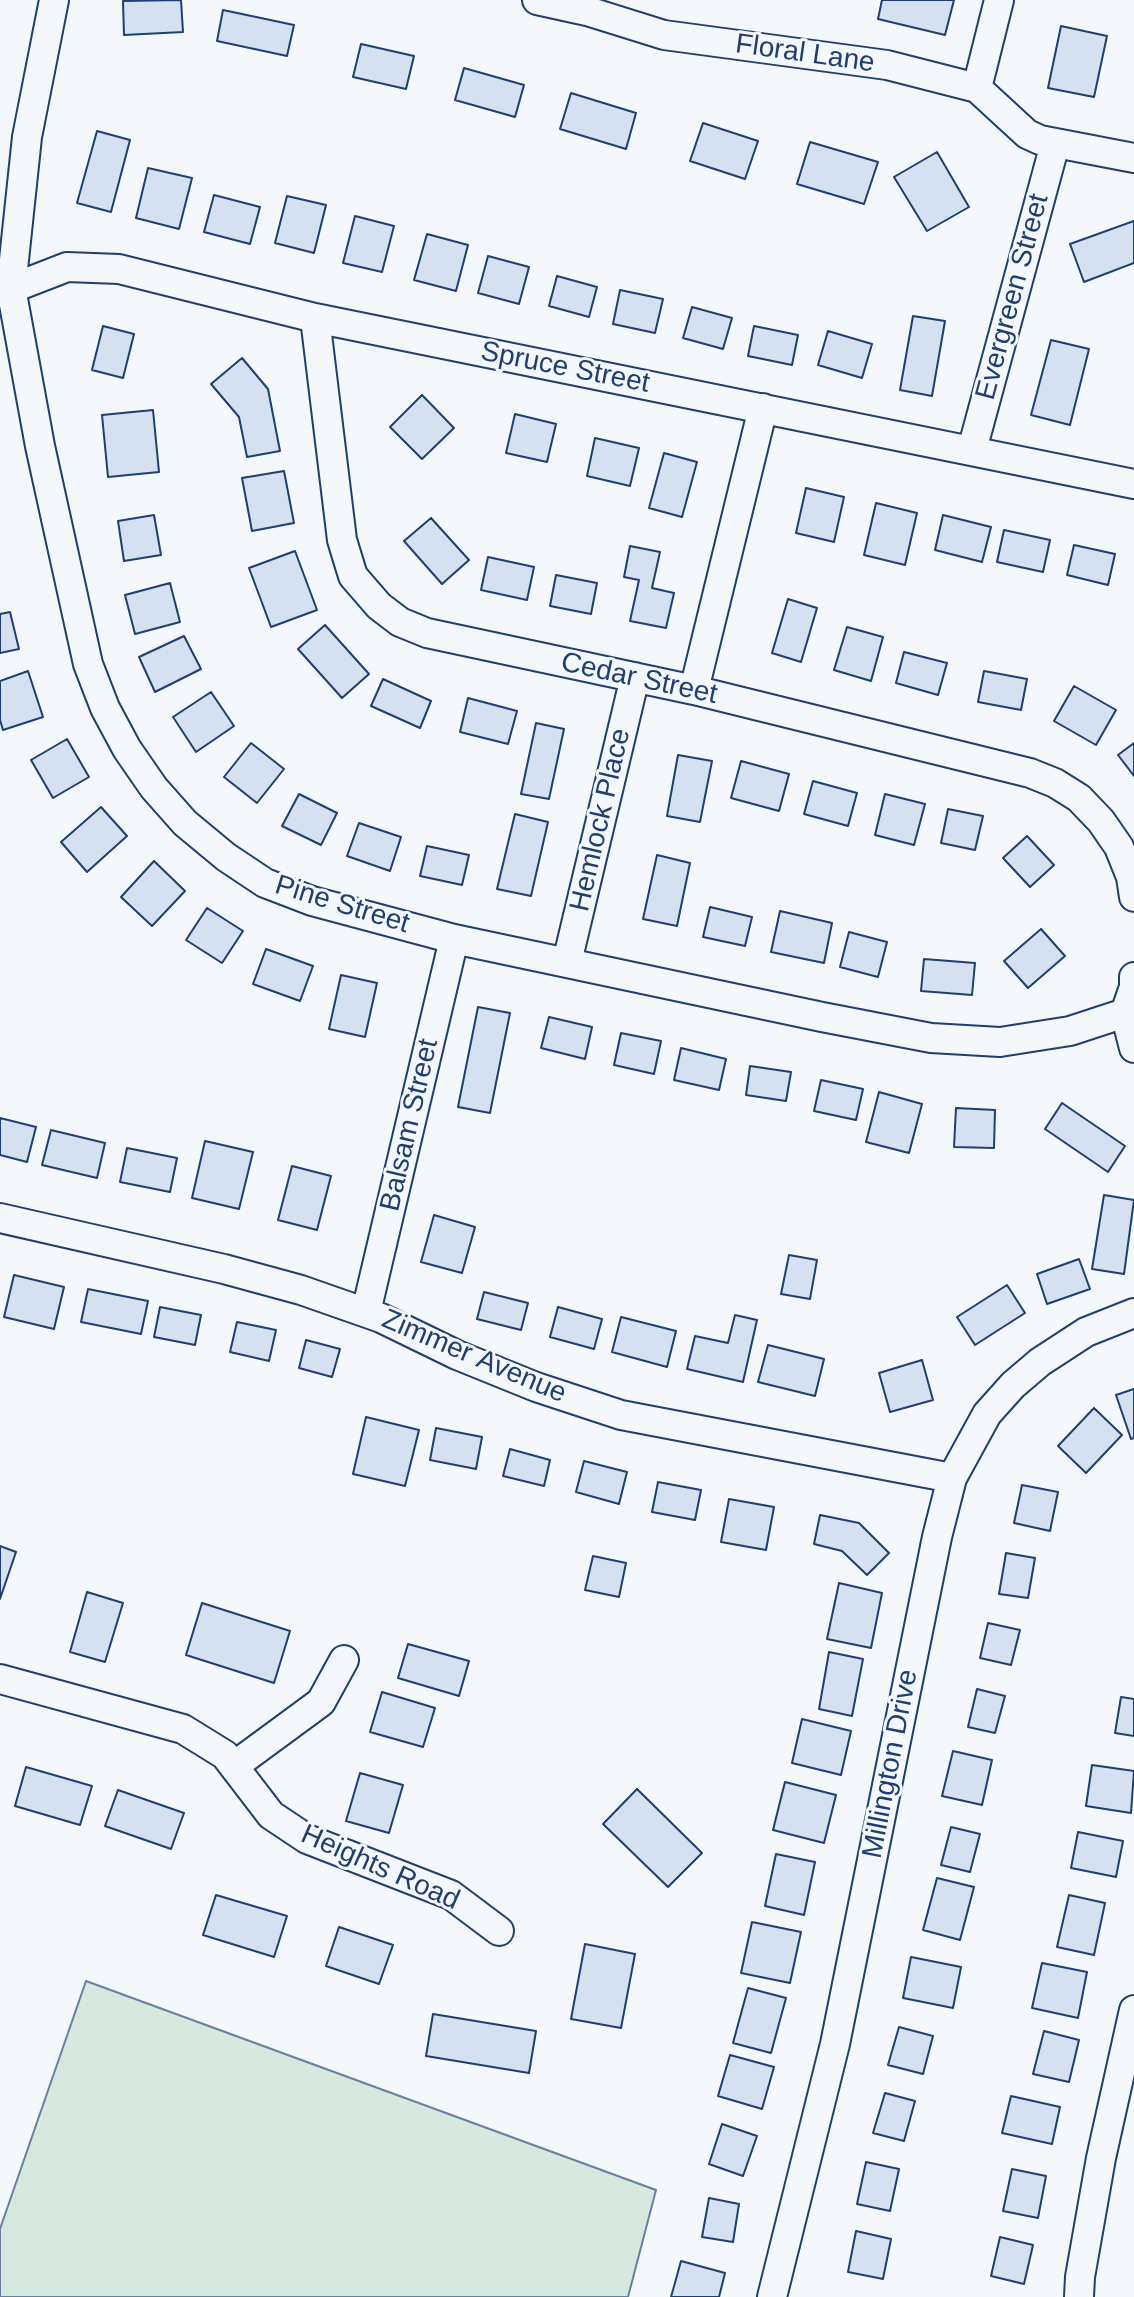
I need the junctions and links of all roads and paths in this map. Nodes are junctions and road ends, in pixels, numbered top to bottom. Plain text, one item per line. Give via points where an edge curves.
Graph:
1 (54, 0) edge
2 (537, 0) edge
3 (999, 0) edge
4 (588, 6) edge
5 (977, 88) junction
6 (1055, 144) junction
7 (1134, 158) edge
8 (6, 290) edge
9 (315, 318) junction
10 (763, 408) junction
11 (972, 450) junction
12 (1134, 484) edge
13 (635, 677) junction
14 (694, 690) junction
15 (1134, 897) edge
16 (454, 939) junction
17 (567, 962) junction
18 (1134, 977) edge
19 (1125, 1013) junction
20 (1134, 1048) edge
21 (0, 1218) edge
22 (366, 1312) junction
23 (1134, 1313) edge
24 (952, 1478) junction
25 (344, 1660) dead end
26 (0, 1679) edge
27 (234, 1766) junction
28 (499, 1931) dead end
29 (1134, 2010) edge
30 (772, 2297) edge
31 (1079, 2297) edge

1 - 8 street, Pine Street via 27,137
2 - 4 street, Floral Lane
3 - 5 street
4 - 5 street, Floral Lane via 664,35 887,65
5 - 6 street, Floral Lane via 1027,134
6 - 7 street, Floral Lane
6 - 11 street, Evergreen Street
8 - 9 street, Spruce Street via 67,267 119,269
8 - 16 street, Pine Street via 88,664 127,749 185,823 265,883
9 - 10 street, Spruce Street
9 - 13 street, Cedar Street via 342,540 353,576 379,606 427,633
10 - 11 street, Spruce Street
10 - 14 street
11 - 12 street, Spruce Street
13 - 14 street, Cedar Street
13 - 17 street, Hemlock Place
14 - 15 street, Cedar Street via 1055,783 1101,821 1119,847
16 - 17 street, Pine Street
16 - 22 street, Balsam Street
17 - 19 street, Pine Street via 931,1038 1000,1042 1070,1031
18 - 19 street
19 - 20 street
21 - 22 street, Zimmer Avenue via 224,1269
22 - 24 street, Zimmer Avenue via 523,1382 621,1415
23 - 24 street, Millington Drive via 1086,1332 1013,1385 987,1414
24 - 30 street, Millington Drive via 835,2044
25 - 27 street via 321,1702
26 - 27 street, Heights Road via 183,1729
27 - 28 street, Heights Road via 271,1815 307,1839 451,1895
29 - 31 street via 1101,2158

